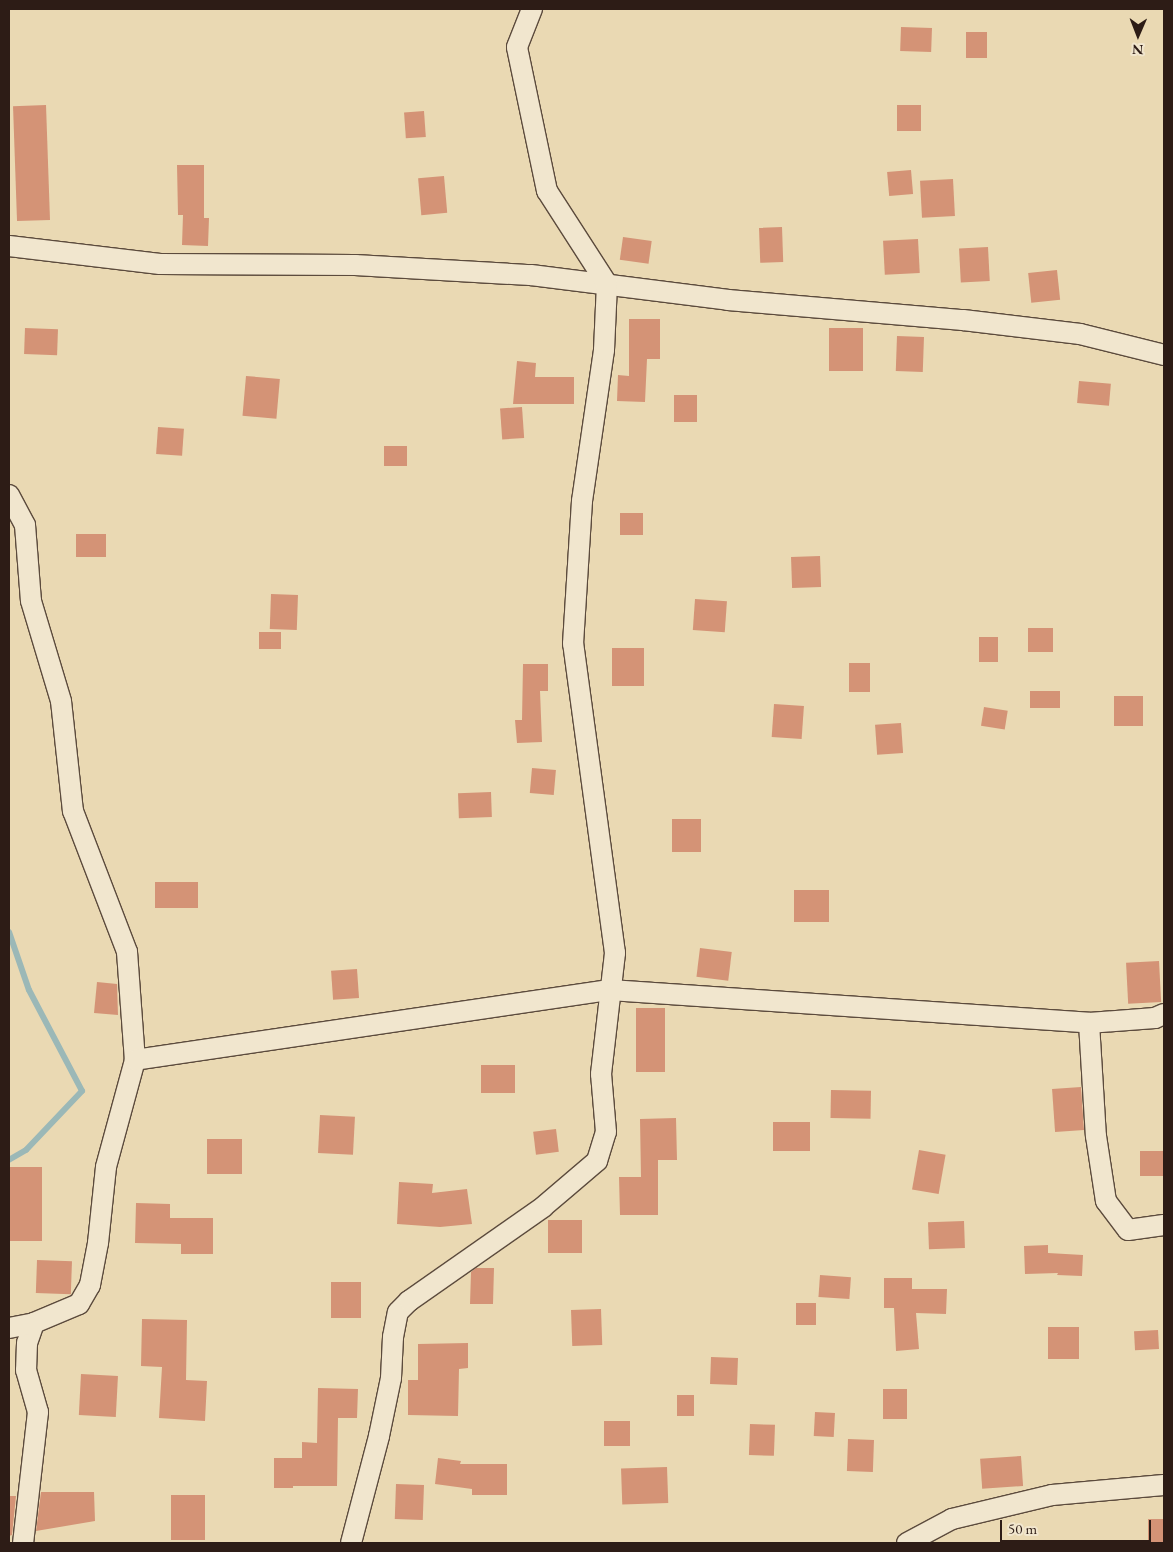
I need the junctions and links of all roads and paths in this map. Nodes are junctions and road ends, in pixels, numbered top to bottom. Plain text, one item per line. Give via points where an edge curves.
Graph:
1 (532, 9) edge
2 (9, 246) edge
3 (607, 284) junction
4 (1164, 355) edge
5 (9, 495) edge
6 (610, 990) junction
7 (1164, 1014) edge
8 (1089, 1023) junction
9 (134, 1060) junction
10 (1164, 1225) edge
11 (34, 1323) junction
12 (9, 1328) edge
13 (1164, 1485) edge
14 (23, 1543) edge
15 (351, 1543) edge
16 (907, 1543) edge

1 - 3 street via 517,47 547,191
2 - 3 street via 160,264 355,264 531,275
3 - 4 street via 728,300 963,320 1080,334
3 - 6 street via 604,350 582,500 573,644 615,953
5 - 9 street via 25,525 31,601 61,701 73,811 128,952
6 - 8 street
6 - 9 street
6 - 15 street via 601,1074 606,1132 597,1162 543,1207 398,1312 391,1378
7 - 8 street via 1155,1018
8 - 10 street via 1096,1136 1106,1201 1128,1230
9 - 11 street via 106,1167 90,1285 79,1304
11 - 12 street
11 - 14 street via 27,1343 26,1370 38,1412
13 - 16 street via 1052,1495 952,1519

